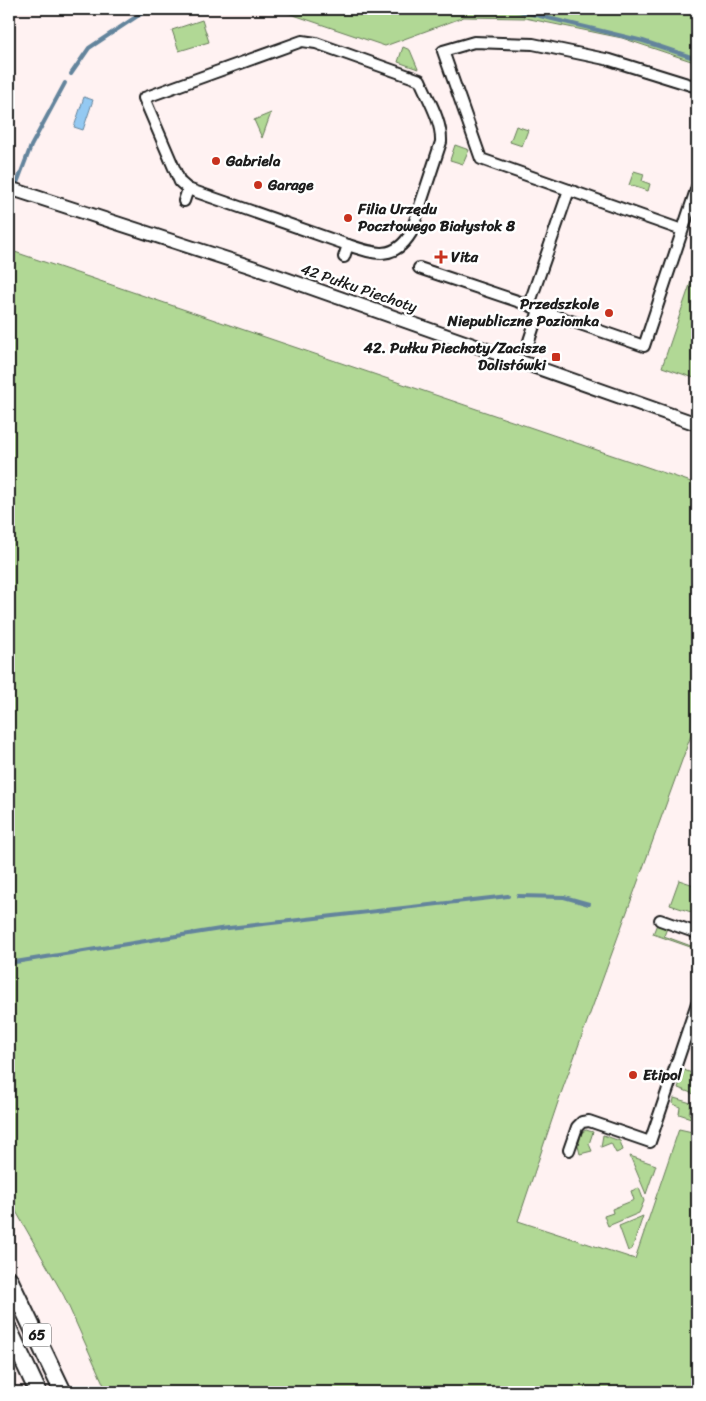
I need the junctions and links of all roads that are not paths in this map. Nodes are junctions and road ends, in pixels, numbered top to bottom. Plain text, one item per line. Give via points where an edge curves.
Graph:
1 (697, 87) edge
2 (697, 187) edge
3 (9, 188) edge
4 (188, 189) junction
5 (569, 190) junction
6 (184, 201) dead end
7 (682, 230) junction
8 (348, 245) junction
9 (344, 257) dead end
10 (419, 268) dead end
11 (534, 308) junction
12 (529, 342) dead end
13 (697, 424) edge
14 (660, 920) dead end
15 (697, 933) edge
16 (697, 1003) edge
17 (569, 1150) dead end
18 (9, 1279) edge
19 (9, 1330) edge
20 (38, 1392) edge
21 (63, 1392) edge

1 - 5 street via 610,60 532,44 474,42 442,50 481,159
2 - 7 street
3 - 13 street, 42 Pułku Piechoty via 252,267
4 - 6 street
4 - 8 street
4 - 8 street via 180,182 144,98 302,41 316,43 420,80 442,134 404,244 395,250 372,253
5 - 7 street
5 - 11 street
7 - 11 street via 644,346
8 - 9 street
10 - 11 street
11 - 12 street
14 - 15 street
16 - 17 street via 650,1142 589,1121 577,1127
18 - 21 highway, 65
19 - 20 highway, 65

